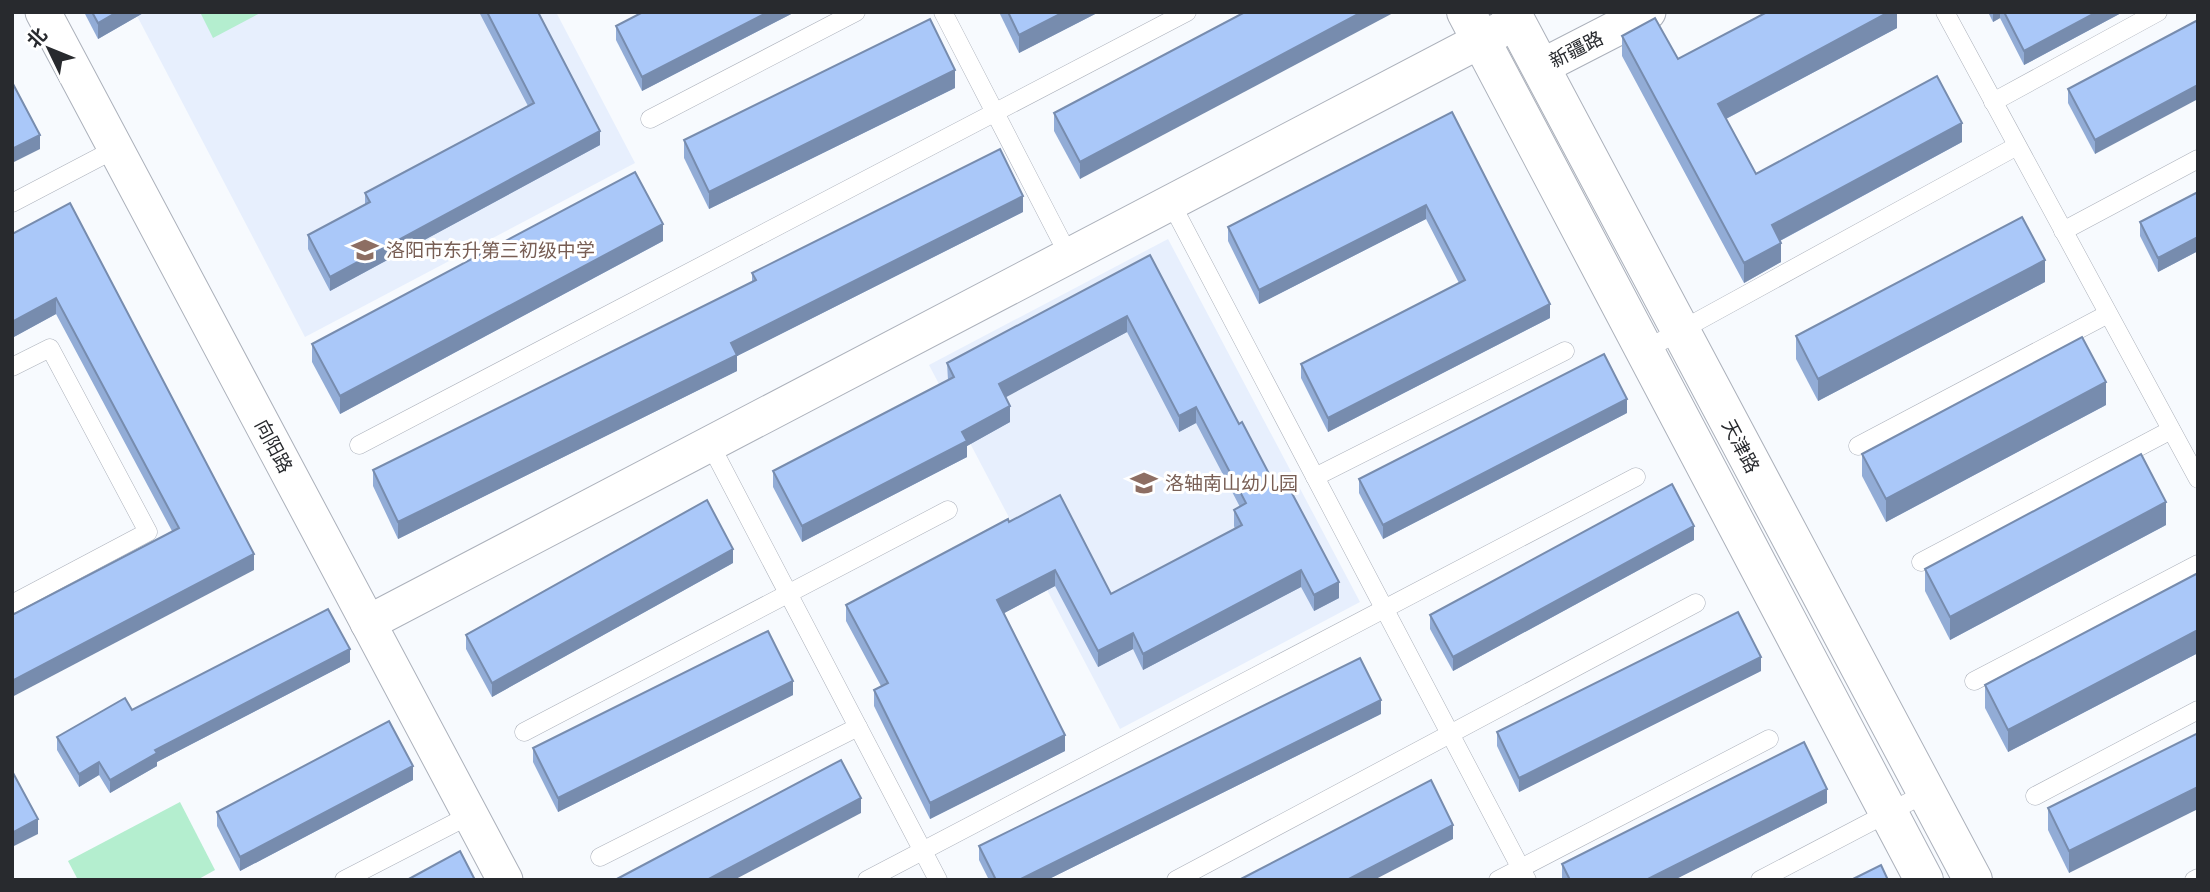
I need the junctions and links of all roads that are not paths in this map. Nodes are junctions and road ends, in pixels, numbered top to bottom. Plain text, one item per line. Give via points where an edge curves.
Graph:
1 (43, 12) edge
2 (856, 12) edge
3 (943, 12) edge
4 (1188, 12) edge
5 (1648, 12) edge
6 (1945, 12) edge
7 (2158, 12) edge
8 (1514, 17) edge
9 (1474, 27) edge
10 (1542, 67) junction
11 (1993, 102) junction
12 (995, 113) junction
13 (650, 119) dead end
14 (2017, 146) junction
15 (117, 148) junction
16 (2198, 159) edge
17 (12, 203) edge
18 (1171, 203) junction
19 (2063, 231) junction
20 (1069, 256) junction
21 (2108, 314) junction
22 (1680, 331) junction
23 (1644, 350) junction
24 (1565, 351) dead end
25 (12, 367) edge
26 (2171, 430) junction
27 (710, 444) junction
28 (359, 445) dead end
29 (1858, 446) dead end
30 (1315, 477) junction
31 (1636, 477) dead end
32 (2198, 479) edge
33 (948, 510) dead end
34 (1921, 562) dead end
35 (2198, 564) edge
36 (789, 594) junction
37 (1696, 603) dead end
38 (12, 604) edge
39 (1384, 609) junction
40 (368, 623) junction
41 (1974, 681) dead end
42 (2198, 710) edge
43 (858, 727) junction
44 (524, 732) dead end
45 (1450, 734) junction
46 (1769, 739) dead end
47 (1926, 793) junction
48 (2035, 796) dead end
49 (1889, 813) junction
50 (470, 815) junction
51 (923, 850) junction
52 (600, 857) dead end
53 (1524, 874) edge
54 (344, 880) edge
55 (505, 880) edge
56 (867, 880) edge
57 (939, 880) edge
58 (1176, 880) edge
59 (1498, 880) edge
60 (1760, 880) edge
61 (1924, 880) edge
62 (1973, 880) edge

1 - 15 street, 向阳路
2 - 13 lane
3 - 12 lane
4 - 12 lane
5 - 10 street, 新疆路
6 - 11 lane
7 - 11 lane
8 - 9 street
8 - 10 main road, 天津路
9 - 18 street
9 - 23 main road
10 - 22 main road, 天津路
11 - 14 lane
12 - 20 lane
12 - 28 lane
14 - 19 lane
14 - 22 lane
15 - 17 lane
15 - 40 street, 向阳路
16 - 19 lane
18 - 20 street
18 - 30 lane
19 - 21 lane
20 - 27 street
21 - 26 lane
21 - 29 lane
22 - 23 lane
22 - 47 main road, 天津路
23 - 49 main road
24 - 30 lane
25 - 38 lane via 50,348 148,532
26 - 32 lane
26 - 34 lane
27 - 36 lane
27 - 40 street
30 - 39 lane
31 - 39 lane
33 - 36 lane
35 - 41 lane
36 - 43 lane
36 - 44 lane
37 - 45 lane
39 - 45 lane
39 - 51 lane
40 - 50 street, 向阳路
42 - 48 lane
43 - 51 lane
43 - 52 lane
45 - 53 lane
45 - 58 lane
46 - 53 lane
47 - 49 lane
47 - 62 main road, 天津路
49 - 60 lane
49 - 61 main road
50 - 54 lane
50 - 55 street, 向阳路
51 - 56 lane
51 - 57 lane
53 - 59 lane

